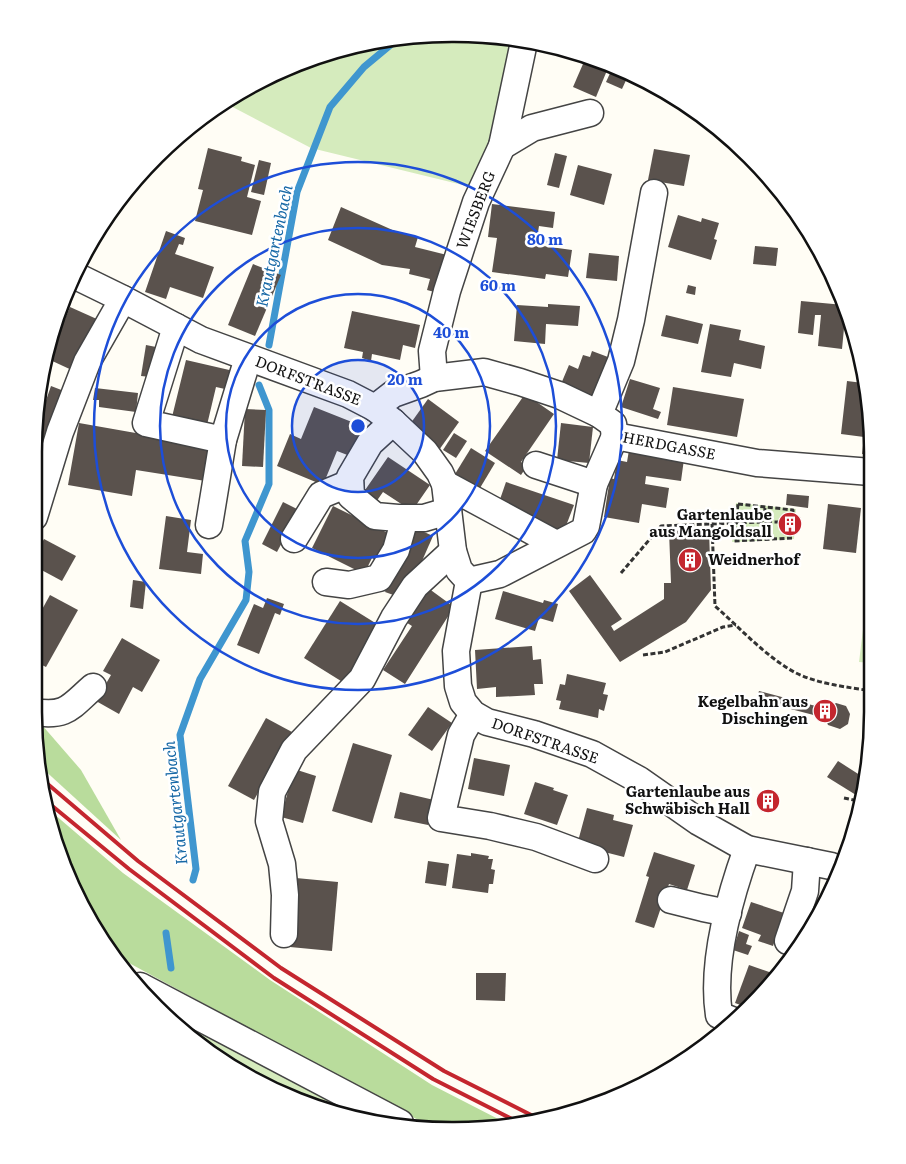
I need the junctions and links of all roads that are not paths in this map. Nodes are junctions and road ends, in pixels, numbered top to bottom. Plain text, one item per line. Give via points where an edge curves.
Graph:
1 (523, 48) edge
2 (590, 113) dead end
3 (502, 146) junction
4 (654, 193) dead end
5 (81, 280) edge
6 (123, 299) junction
7 (176, 327) junction
8 (248, 358) junction
9 (434, 378) junction
10 (599, 414) junction
11 (384, 415) junction
12 (615, 436) junction
13 (223, 440) junction
14 (536, 465) dead end
15 (864, 471) edge
16 (350, 483) junction
17 (445, 484) junction
18 (594, 484) junction
19 (42, 491) edge
20 (448, 511) junction
21 (405, 518) junction
22 (209, 525) dead end
23 (294, 539) dead end
24 (556, 544) junction
25 (453, 551) junction
26 (469, 581) junction
27 (326, 582) dead end
28 (93, 686) dead end
29 (42, 713) edge
30 (473, 714) junction
31 (747, 849) junction
32 (595, 859) dead end
33 (807, 861) junction
34 (833, 867) edge
35 (671, 900) dead end
36 (728, 913) junction
37 (284, 934) dead end
38 (788, 941) dead end
39 (157, 995) edge
40 (726, 1018) edge
41 (387, 1116) edge

1 - 3 street, WIESBERG
2 - 3 street via 532,128
3 - 9 street, WIESBERG via 476,202 447,291 432,352
4 - 10 street via 621,361
5 - 6 street, DORFSTRASSE
6 - 7 street, DORFSTRASSE
6 - 19 street via 87,362
7 - 8 street, DORFSTRASSE
7 - 13 street via 146,423
8 - 11 street, DORFSTRASSE via 348,394
8 - 13 street
9 - 10 street, HERDGASSE via 484,372 559,396
9 - 11 street, HERDGASSE via 393,394
10 - 12 street, HERDGASSE via 613,424
11 - 16 street, HERDGASSE via 350,477
11 - 17 street, DORFSTRASSE via 425,452
12 - 15 street, HERDGASSE via 758,463
12 - 18 street
13 - 22 street
14 - 18 street
16 - 21 street via 351,496 375,516
16 - 23 street via 321,495
17 - 20 street, DORFSTRASSE
17 - 24 street
18 - 24 street via 583,531
20 - 21 street via 424,518
20 - 25 street, DORFSTRASSE
21 - 27 street via 396,550 380,578 349,585
24 - 26 street via 500,574
25 - 26 street, DORFSTRASSE via 459,570
25 - 37 street via 415,586 362,678 294,750 272,792 269,821 282,864
26 - 30 street, DORFSTRASSE via 456,651 458,686 463,702
28 - 29 street via 66,711
30 - 31 street, DORFSTRASSE via 487,722 592,754
30 - 32 street via 461,735 441,818 536,837
31 - 33 street, DORFSTRASSE
31 - 36 street
33 - 34 street, DORFSTRASSE
33 - 38 street via 805,892
35 - 36 street
36 - 40 street via 716,999 719,1016
39 - 41 street

